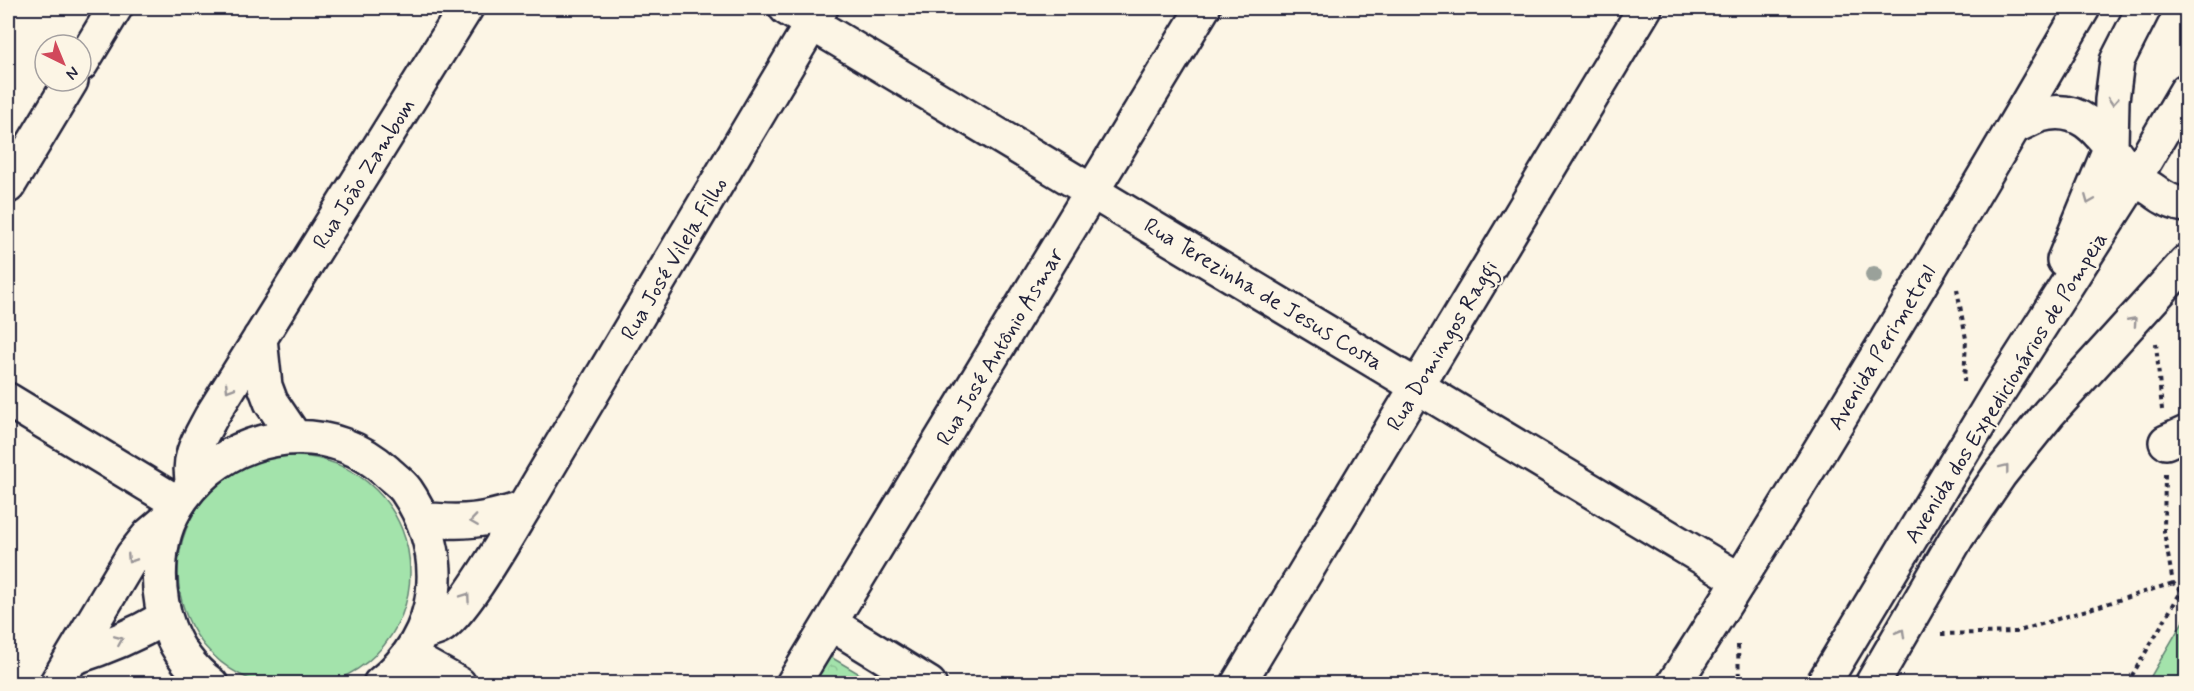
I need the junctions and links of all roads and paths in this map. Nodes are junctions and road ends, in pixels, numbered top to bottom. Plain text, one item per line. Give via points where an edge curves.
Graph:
1 (115, 8) edge
2 (466, 8) edge
3 (1203, 8) edge
4 (1645, 8) edge
5 (2084, 8) edge
6 (2131, 8) edge
7 (2144, 8) edge
8 (807, 13) edge
9 (93, 44) edge
10 (2117, 61) junction
11 (2187, 91) edge
12 (64, 93) edge
13 (2015, 126) junction
14 (2111, 146) junction
15 (2135, 178) junction
16 (8, 186) edge
17 (1094, 190) junction
18 (2187, 205) edge
19 (2187, 262) edge
20 (1956, 286) dead end
21 (260, 338) junction
22 (1964, 385) dead end
23 (1417, 386) junction
24 (2000, 391) junction
25 (8, 400) edge
26 (294, 436) junction
27 (181, 501) junction
28 (524, 508) junction
29 (422, 519) junction
30 (1740, 580) junction
31 (2173, 583) dead end
32 (2182, 591) dead end
33 (164, 618) junction
34 (830, 623) junction
35 (1941, 634) dead end
36 (1738, 639) dead end
37 (402, 665) edge
38 (64, 671) edge
39 (211, 684) edge
40 (459, 684) edge
41 (793, 684) edge
42 (929, 684) edge
43 (1238, 684) edge
44 (1674, 684) edge
45 (1739, 684) edge
46 (1823, 684) edge
47 (1872, 684) edge
48 (2127, 684) edge

1 - 9 main road
2 - 21 main road, Rua João Zambom
3 - 17 main road, Rua José Antônio Asmar
4 - 23 main road, Rua Domingos Raggi
5 - 13 main road, Avenida Perimetral
6 - 10 main road
7 - 10 main road
8 - 17 main road, Rua Terezinha de Jesus Costa
8 - 28 main road, Rua José Vilela Filho
10 -> 14 main road
11 - 15 main road, Avenida dos Expedicionários de Pompeia
12 - 16 main road
13 - 14 main road via 2041,115 2074,115 2084,118
13 - 30 main road, Avenida Perimetral
14 - 15 main road
14 -> 24 main road via 2072,244
15 - 18 main road via 2167,200
15 - 24 main road, Avenida dos Expedicionários de Pompeia
17 - 23 main road, Rua Terezinha de Jesus Costa
17 - 34 main road, Rua José Antônio Asmar
47 -> 19 main road, Avenida dos Expedicionários de Pompeia via 1957,537 2000,474 2049,413
20 - 22 path via 1966,339
21 - 26 main road via 268,394
21 -> 27 main road, Rua João Zambom via 196,446
23 - 30 main road, Rua Terezinha de Jesus Costa
23 - 43 main road, Rua Domingos Raggi
24 - 46 main road, Avenida dos Expedicionários de Pompeia
25 - 27 main road
26 - 27 main road via 257,443 222,458
26 - 29 main road via 336,442 374,459 405,488
27 - 33 main road via 160,550 158,585
27 -> 38 main road via 133,555
28 -> 29 main road via 474,522
37 -> 28 main road, Rua José Vilela Filho via 452,617
29 - 37 main road via 433,551 435,579 431,607
30 - 44 main road, Avenida Perimetral
31 - 35 path via 2016,632
32 - 48 path
38 -> 33 main road via 94,651
33 - 39 main road via 179,650
34 - 41 main road, Rua José Antônio Asmar
34 - 42 main road
36 - 45 path
37 - 40 main road

